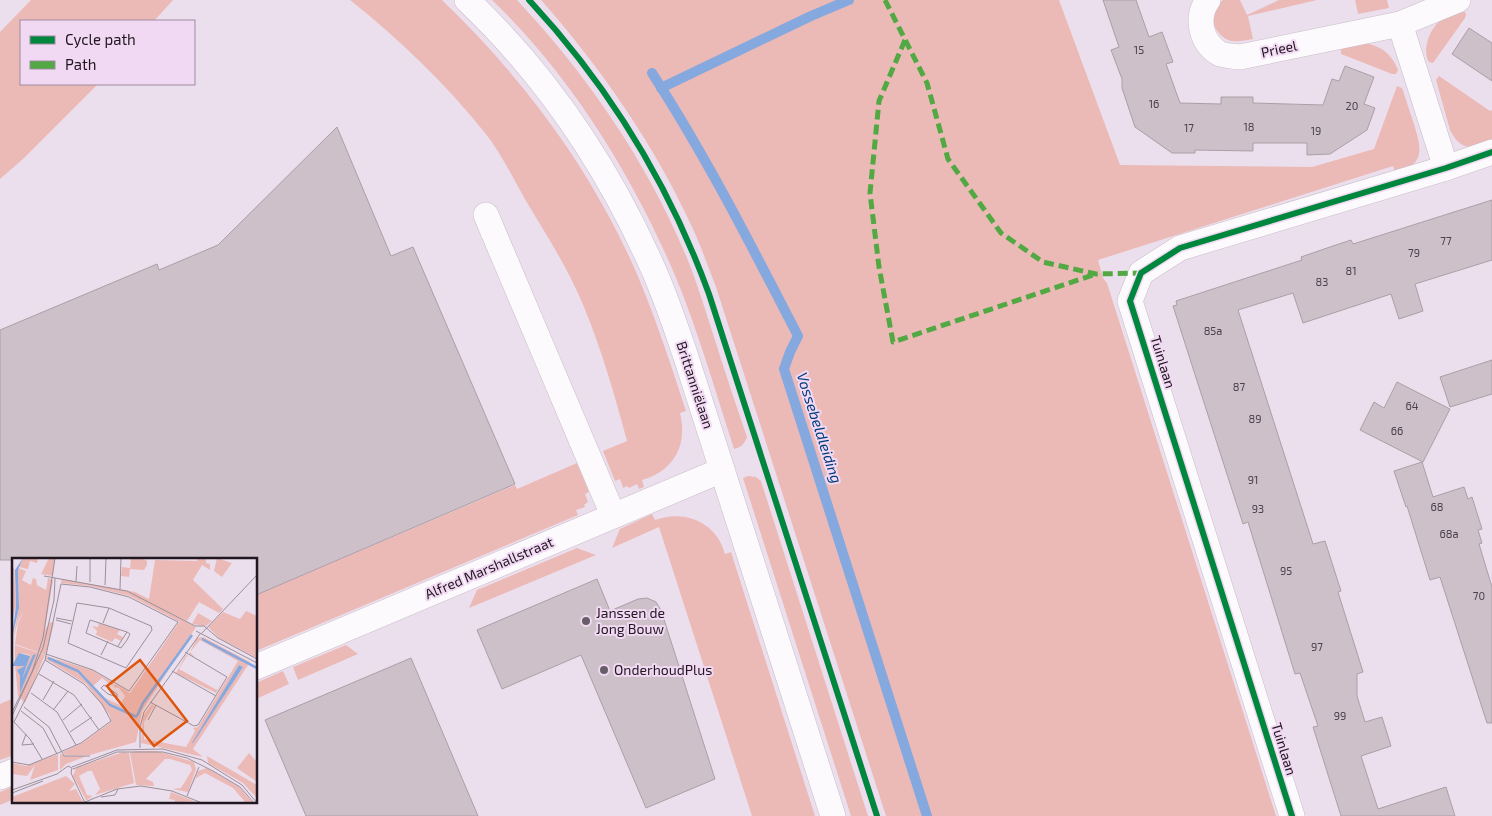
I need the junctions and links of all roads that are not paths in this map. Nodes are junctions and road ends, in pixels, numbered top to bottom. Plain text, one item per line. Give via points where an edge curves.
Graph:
1 (467, 0) edge
2 (1208, 0) edge
3 (1458, 0) edge
4 (1400, 24) junction
5 (1492, 152) edge
6 (1446, 168) junction
7 (486, 215) dead end
8 (722, 470) junction
9 (613, 515) junction
10 (258, 667) edge
11 (12, 772) edge
12 (0, 777) edge
13 (833, 816) edge
14 (1292, 816) edge

1 - 8 street, Brittanniëlaan via 538,78 611,186 660,285
2 - 4 street, Prieel via 1203,7 1200,25 1207,43 1221,54 1240,58
3 - 4 street, Prieel
4 - 6 street
5 - 6 street, Tuinlaan
6 - 14 street, Tuinlaan via 1180,248 1141,273 1130,301
7 - 9 street
8 - 9 street, Alfred Marshallstraat
8 - 13 street, Brittanniëlaan
9 - 10 street, Alfred Marshallstraat
11 - 12 street

